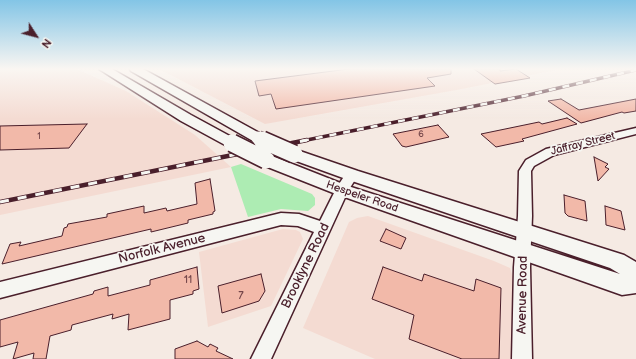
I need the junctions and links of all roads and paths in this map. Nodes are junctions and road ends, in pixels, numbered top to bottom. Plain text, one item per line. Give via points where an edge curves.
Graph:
1 (133, 86) edge
2 (165, 86) edge
3 (636, 131) edge
4 (347, 182) junction
5 (324, 229) junction
6 (524, 231) junction
7 (523, 251) junction
8 (636, 273) edge
9 (636, 283) edge
10 (0, 290) edge
11 (261, 359) edge
12 (522, 359) edge

1 - 4 main road, Hespeler Road, bridge via 186,118 266,160
2 - 4 main road, Hespeler Road, bridge via 258,138
3 - 6 street, Jaffray Street via 550,152 530,163 525,171 524,182
4 - 5 street, Brooklyne Road
4 - 6 main road, Hespeler Road
4 - 7 main road, Hespeler Road
5 - 10 street, Norfolk Avenue via 299,220 281,219
5 - 11 street, Brooklyne Road
6 - 7 street, Avenue Road
6 - 8 main road, Hespeler Road via 617,261
7 - 9 main road, Hespeler Road via 622,285
7 - 12 street, Avenue Road

